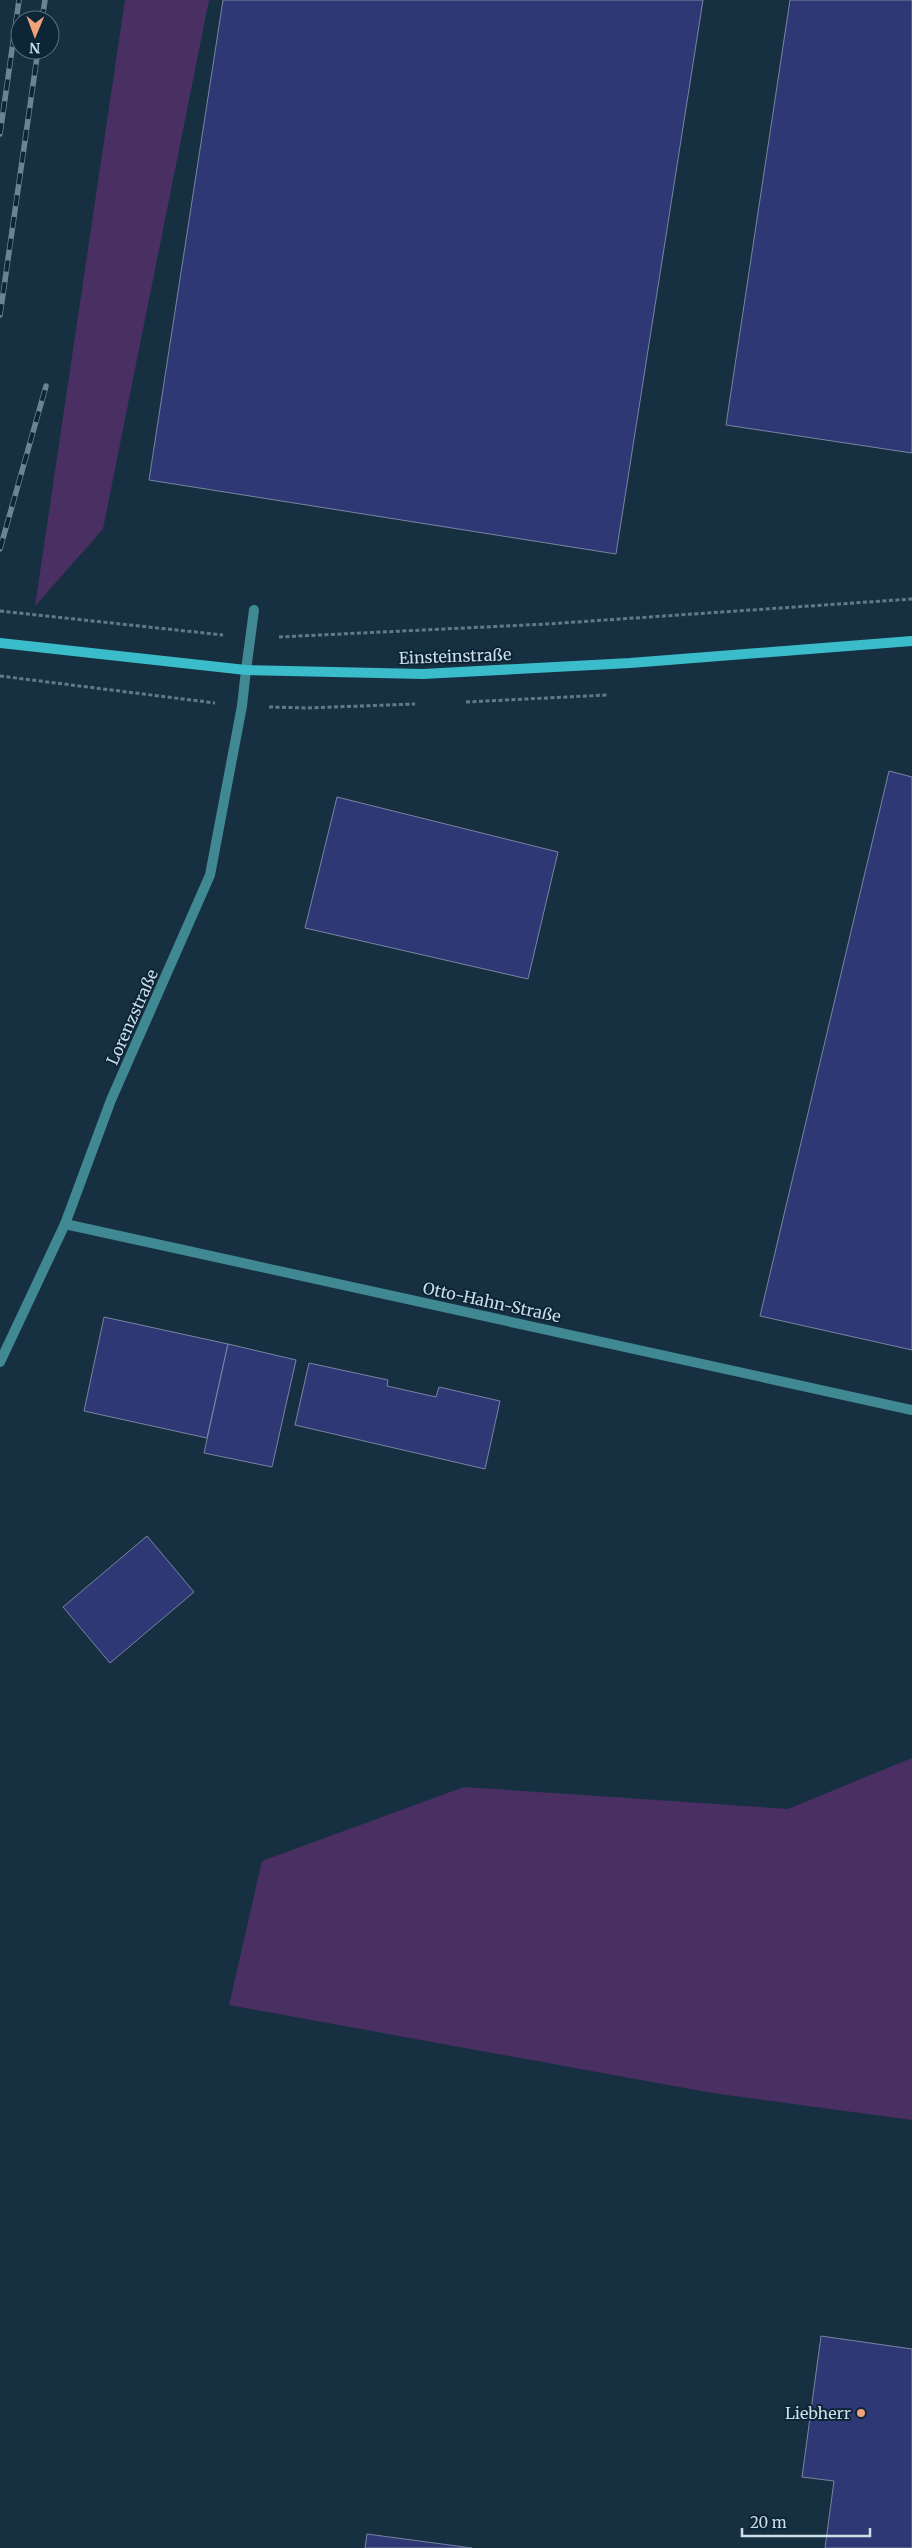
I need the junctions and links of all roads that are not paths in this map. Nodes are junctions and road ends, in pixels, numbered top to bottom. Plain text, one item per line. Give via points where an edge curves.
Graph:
1 (254, 610) dead end
2 (912, 641) edge
3 (0, 643) edge
4 (246, 670) junction
5 (65, 1224) junction
6 (0, 1362) edge
7 (912, 1410) edge

1 - 4 street, Lorenzstraße
2 - 4 street, Einsteinstraße via 630,663 422,674
3 - 4 street, Einsteinstraße
4 - 5 street, Lorenzstraße via 210,875 112,1100
5 - 6 street, Lorenzstraße
5 - 7 street, Otto-Hahn-Straße

